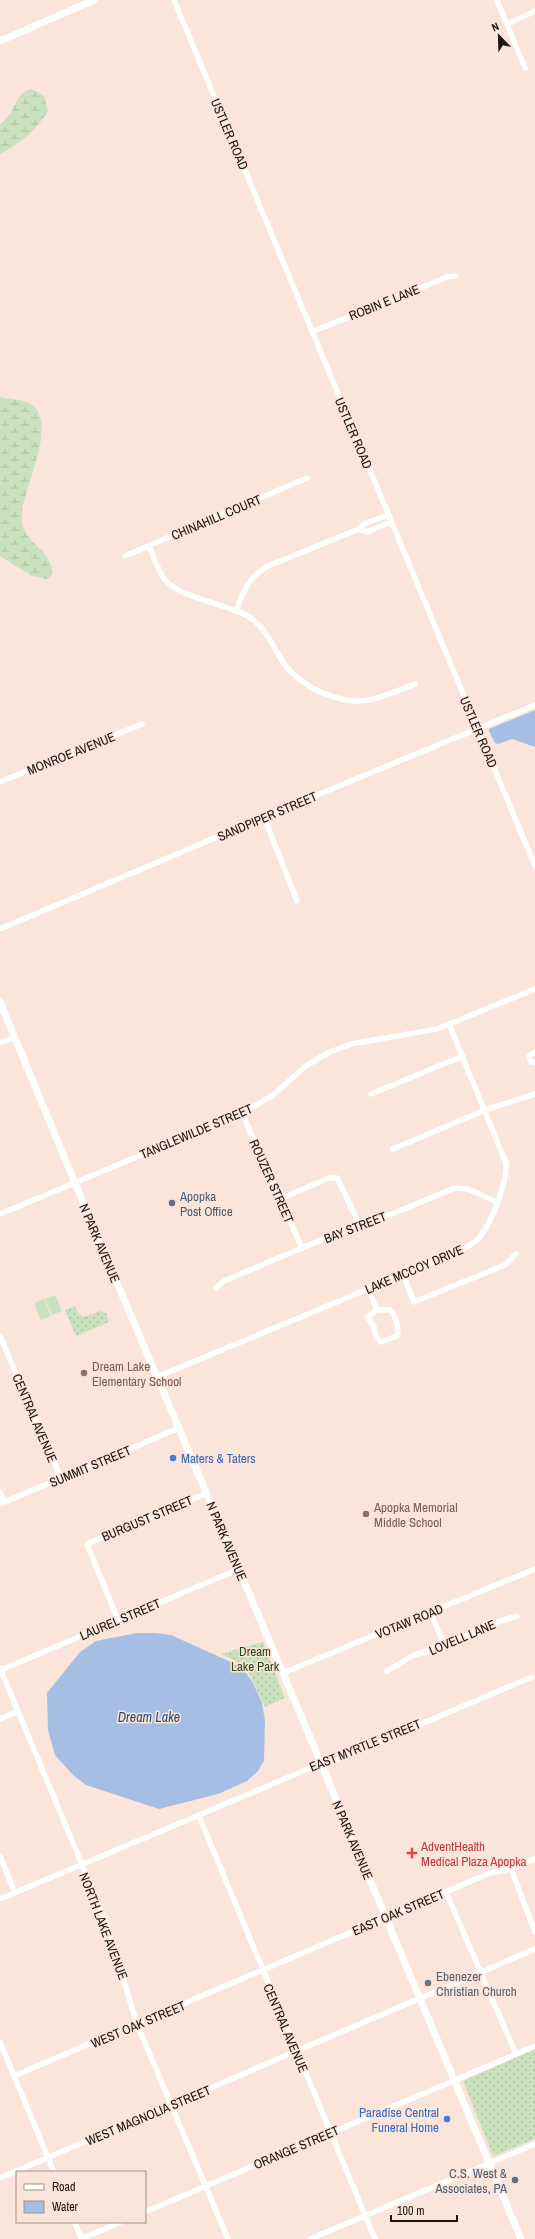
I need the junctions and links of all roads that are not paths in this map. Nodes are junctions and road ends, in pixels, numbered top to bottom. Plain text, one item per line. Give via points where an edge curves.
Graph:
1 (94, 0) edge
2 (174, 0) edge
3 (497, 0) edge
4 (535, 11) edge
5 (507, 24) junction
6 (0, 42) edge
7 (526, 68) dead end
8 (456, 276) dead end
9 (312, 332) junction
10 (307, 478) dead end
11 (388, 515) junction
12 (372, 521) junction
13 (391, 522) junction
14 (375, 528) junction
15 (359, 529) junction
16 (149, 546) junction
17 (125, 556) dead end
18 (236, 611) junction
19 (415, 684) dead end
20 (535, 704) edge
21 (142, 724) dead end
22 (478, 729) junction
23 (0, 782) edge
24 (264, 817) junction
25 (535, 866) edge
26 (297, 900) dead end
27 (0, 929) edge
28 (535, 989) edge
29 (0, 1003) edge
30 (449, 1024) junction
31 (15, 1037) junction
32 (0, 1044) edge
33 (535, 1052) edge
34 (463, 1056) junction
35 (535, 1062) edge
36 (371, 1094) dead end
37 (535, 1094) edge
38 (485, 1110) junction
39 (242, 1113) junction
40 (393, 1149) dead end
41 (75, 1182) junction
42 (280, 1199) junction
43 (497, 1202) junction
44 (0, 1214) edge
45 (359, 1224) junction
46 (302, 1248) junction
47 (516, 1254) dead end
48 (403, 1274) junction
49 (216, 1288) dead end
50 (368, 1288) junction
51 (377, 1310) junction
52 (0, 1336) edge
53 (157, 1377) junction
54 (179, 1428) junction
55 (61, 1478) junction
56 (0, 1492) edge
57 (207, 1493) junction
58 (2, 1503) edge
59 (239, 1569) junction
60 (535, 1569) edge
61 (430, 1612) junction
62 (517, 1616) dead end
63 (118, 1620) junction
64 (445, 1646) junction
65 (1, 1669) edge
66 (387, 1671) dead end
67 (284, 1673) junction
68 (532, 1677) dead end
69 (18, 1711) junction
70 (0, 1719) edge
71 (321, 1764) junction
72 (199, 1816) junction
73 (0, 1856) edge
74 (535, 1859) edge
75 (81, 1865) junction
76 (511, 1869) junction
77 (446, 1892) junction
78 (15, 1893) junction
79 (0, 1899) edge
80 (385, 1918) junction
81 (535, 1932) edge
82 (535, 1949) edge
83 (262, 1971) junction
84 (481, 1973) junction
85 (420, 1999) junction
86 (138, 2024) junction
87 (0, 2042) edge
88 (535, 2046) edge
89 (296, 2052) junction
90 (516, 2054) junction
91 (14, 2076) junction
92 (454, 2080) junction
93 (172, 2105) junction
94 (330, 2132) junction
95 (535, 2144) edge
96 (48, 2156) junction
97 (489, 2164) junction
98 (54, 2171) edge
99 (0, 2178) edge
100 (206, 2186) junction
101 (146, 2212) edge
102 (365, 2215) junction
103 (74, 2223) edge
104 (119, 2223) edge
105 (81, 2239) edge
106 (228, 2239) edge
107 (310, 2239) edge
108 (375, 2239) edge
109 (521, 2239) edge

1 - 6 main road
2 - 9 street, USTLER ROAD
3 - 5 street
4 - 5 street
5 - 7 street
8 - 9 street, ROBIN E LANE via 447,276
9 - 11 street, USTLER ROAD
10 - 16 street, CHINAHILL COURT
11 - 12 street
11 - 13 street, USTLER ROAD
12 - 14 street
12 - 15 street
13 - 14 street
13 - 22 street, USTLER ROAD
14 - 15 street via 367,532
15 - 18 street via 268,566 256,574 249,581
16 - 17 street, CHINAHILL COURT
16 - 18 street via 162,575 171,586
18 - 19 street via 251,618 262,628 286,666 320,692 354,700 368,700
20 - 22 street, SANDPIPER STREET
21 - 23 street, MONROE AVENUE
22 - 24 street, SANDPIPER STREET
22 - 25 street, USTLER ROAD
24 - 26 street
24 - 27 street, SANDPIPER STREET
28 - 30 street, TANGLEWILDE STREET
29 - 31 main road, N PARK AVENUE
30 - 34 street, LAKE MCCOY DRIVE
30 - 39 street, TANGLEWILDE STREET via 421,1033 351,1044 328,1053 307,1065 272,1096
31 - 32 street
31 - 41 main road, N PARK AVENUE
33 - 35 street via 529,1056 531,1062
34 - 36 street
34 - 38 street, LAKE MCCOY DRIVE
37 - 38 street
38 - 40 street
38 - 43 street, LAKE MCCOY DRIVE via 506,1163 507,1174
39 - 41 street, TANGLEWILDE STREET
39 - 42 street, ROUZER STREET
41 - 44 street, TANGLEWILDE STREET
41 - 53 main road, N PARK AVENUE
42 - 45 street via 329,1178 337,1178
42 - 46 street, ROUZER STREET
43 - 45 street, BAY STREET via 468,1189 455,1188 392,1214
43 - 48 street, LAKE MCCOY DRIVE via 478,1239 464,1249
45 - 46 street, BAY STREET
46 - 49 street, BAY STREET via 224,1281
47 - 48 street via 504,1265 414,1302
48 - 50 street, LAKE MCCOY DRIVE
50 - 51 street
50 - 53 street, LAKE MCCOY DRIVE
51 - 51 street via 392,1312 399,1331 397,1336 381,1342 376,1337 374,1327 367,1317
52 - 55 street, CENTRAL AVENUE
53 - 54 main road, N PARK AVENUE
54 - 55 street, SUMMIT STREET
54 - 57 main road, N PARK AVENUE
55 - 58 street, SUMMIT STREET
56 - 58 street
57 - 59 main road, N PARK AVENUE
57 - 63 street, BURGUST STREET via 87,1544
59 - 63 street, LAUREL STREET
59 - 67 main road, N PARK AVENUE
60 - 61 street, VOTAW ROAD
61 - 64 street
61 - 67 street, VOTAW ROAD
62 - 64 street, LOVELL LANE via 490,1624
63 - 65 street, LAUREL STREET
64 - 66 street, LOVELL LANE via 410,1657
65 - 69 street, NORTH LAKE AVENUE
67 - 71 main road, N PARK AVENUE
68 - 71 street, EAST MYRTLE STREET
69 - 70 street
69 - 75 street, NORTH LAKE AVENUE
71 - 72 street, EAST MYRTLE STREET
71 - 80 main road, N PARK AVENUE
72 - 75 street, EAST MYRTLE STREET
72 - 83 street, CENTRAL AVENUE
73 - 78 street
74 - 76 street, EAST OAK STREET
75 - 78 street, EAST MYRTLE STREET
75 - 86 street, NORTH LAKE AVENUE via 106,1922
76 - 77 street, EAST OAK STREET via 490,1872
76 - 81 street
77 - 80 street, EAST OAK STREET
77 - 84 street
78 - 79 street, EAST MYRTLE STREET
80 - 83 street, EAST OAK STREET
80 - 85 main road, N PARK AVENUE
82 - 84 street, WEST MAGNOLIA STREET
83 - 86 street, WEST OAK STREET
83 - 89 street, CENTRAL AVENUE
84 - 85 street, WEST MAGNOLIA STREET
84 - 90 street
85 - 89 street, WEST MAGNOLIA STREET
85 - 92 main road, N PARK AVENUE
86 - 91 street, WEST OAK STREET
86 - 93 street, NORTH LAKE AVENUE
87 - 91 street
88 - 90 street, ORANGE STREET
89 - 93 street, WEST MAGNOLIA STREET
89 - 94 street, CENTRAL AVENUE
90 - 92 street, ORANGE STREET
91 - 96 street
92 - 94 street, ORANGE STREET
92 - 97 main road, N PARK AVENUE
93 - 96 street, WEST MAGNOLIA STREET
93 - 100 street, NORTH LAKE AVENUE
94 - 100 street, ORANGE STREET
94 - 102 street, CENTRAL AVENUE
95 - 97 street
96 - 98 street
96 - 99 street, WEST MAGNOLIA STREET
97 - 102 street
97 - 109 main road, N PARK AVENUE
100 - 101 street, ORANGE STREET
100 - 106 street, NORTH LAKE AVENUE
102 - 107 street
102 - 108 street, CENTRAL AVENUE
103 - 105 street
104 - 105 street

